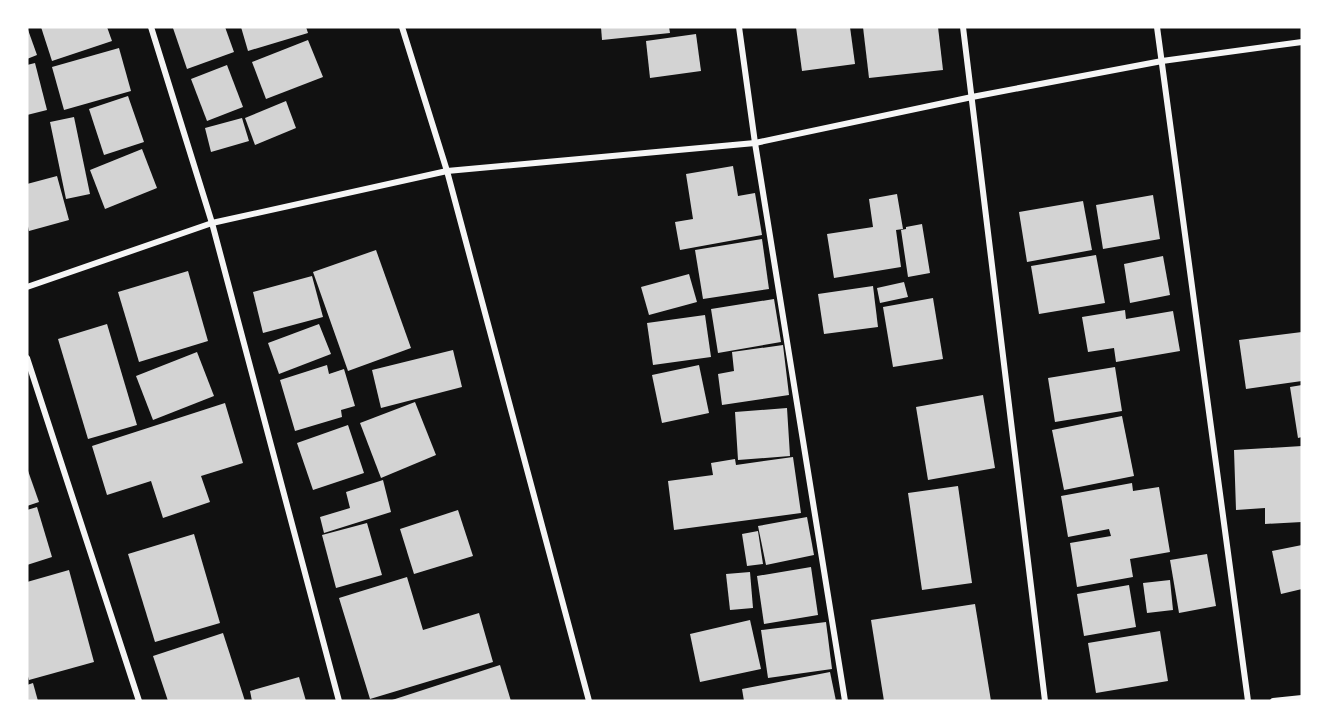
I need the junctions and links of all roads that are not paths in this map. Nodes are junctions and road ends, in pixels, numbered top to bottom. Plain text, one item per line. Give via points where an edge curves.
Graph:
1 (151, 27) edge
2 (402, 27) edge
3 (739, 27) edge
4 (963, 27) edge
5 (1157, 27) edge
6 (1302, 42) edge
7 (1162, 61) junction
8 (972, 97) junction
9 (755, 143) junction
10 (447, 171) junction
11 (212, 223) junction
12 (27, 287) edge
13 (27, 358) edge
14 (1302, 698) edge
15 (139, 701) edge
16 (339, 701) edge
17 (589, 701) edge
18 (845, 701) edge
19 (1045, 701) edge
20 (1248, 701) edge
21 (1273, 701) edge

1 - 11 street
2 - 10 street
3 - 9 street
4 - 8 street
5 - 7 street
6 - 7 street
7 - 8 street
7 - 20 street
8 - 9 street
8 - 19 street
9 - 10 street
9 - 18 street
10 - 11 street
10 - 17 street
11 - 12 street
11 - 16 street
13 - 15 street
14 - 21 street

